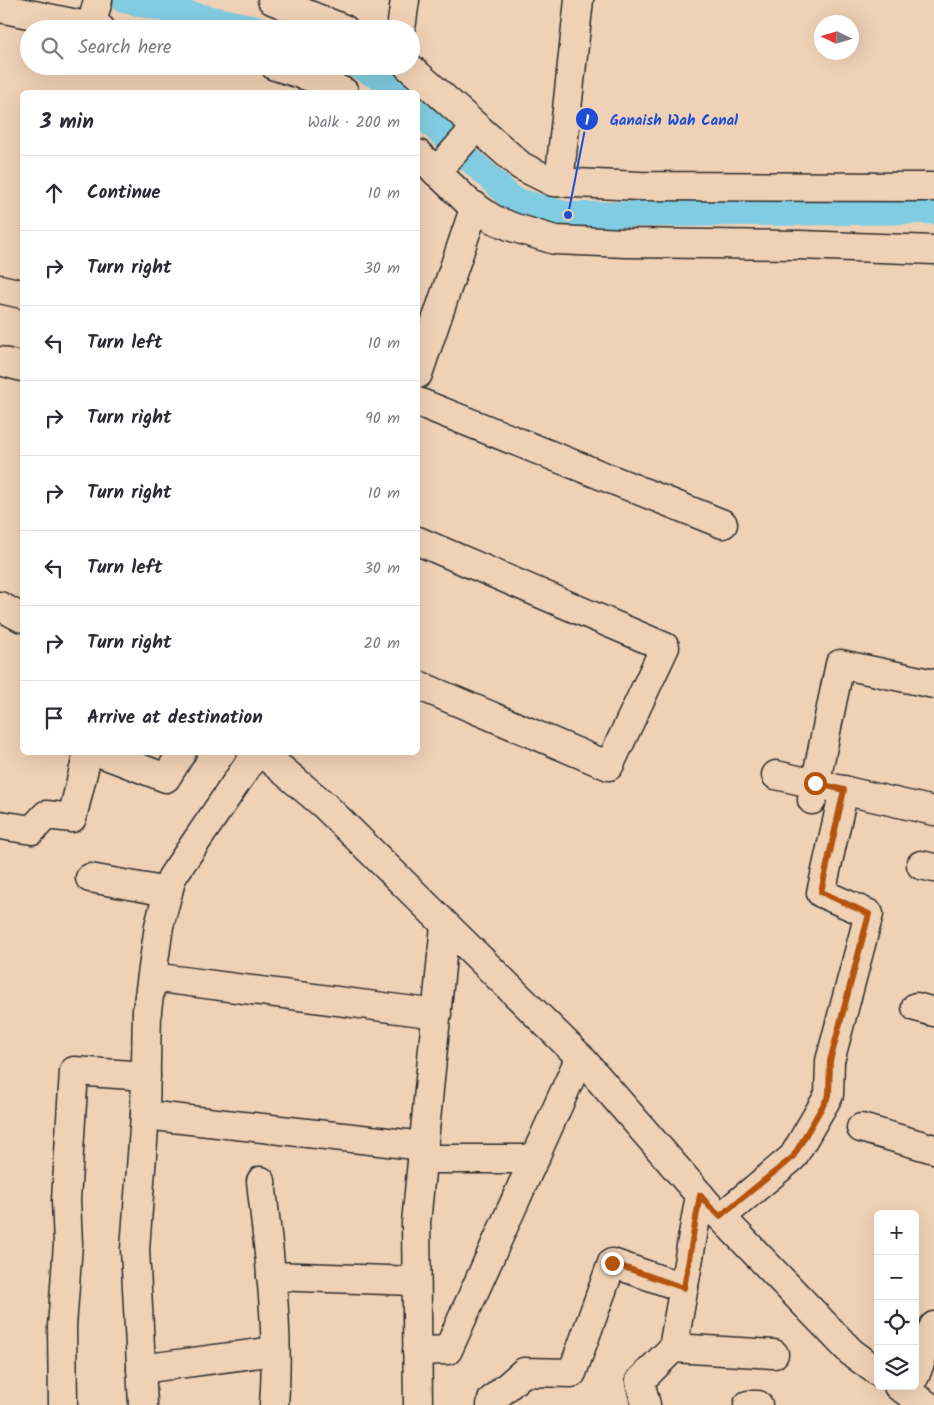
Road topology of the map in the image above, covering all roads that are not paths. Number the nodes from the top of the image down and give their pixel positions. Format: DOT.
graph roads {
  1 [pos="272,0"];
  2 [pos="405,0"];
  3 [pos="579,0"];
  4 [pos="0,8"];
  5 [pos="96,17"];
  6 [pos="322,20"];
  7 [pos="402,20"];
  8 [pos="304,75"];
  9 [pos="418,75"];
  10 [pos="340,90"];
  11 [pos="471,133"];
  12 [pos="433,163"];
  13 [pos="559,182"];
  14 [pos="934,187"];
  15 [pos="475,206"];
  16 [pos="934,250"];
  17 [pos="0,289"];
  18 [pos="20,294"];
  19 [pos="425,329"];
  20 [pos="0,361"];
  21 [pos="420,361"];
  22 [pos="20,366"];
  23 [pos="420,403"];
  24 [pos="723,524"];
  25 [pos="420,542"];
  26 [pos="0,606"];
  27 [pos="20,617"];
  28 [pos="934,684"];
  29 [pos="420,687"];
  30 [pos="87,755"];
  31 [pos="106,755"];
  32 [pos="180,755"];
  33 [pos="257,755"];
  34 [pos="263,755"];
  35 [pos="776,775"];
  36 [pos="844,790"];
  37 [pos="814,792"];
  38 [pos="934,811"];
  39 [pos="0,825"];
  40 [pos="90,878"];
  41 [pos="168,892"];
  42 [pos="445,925"];
  43 [pos="152,977"];
  44 [pos="437,1014"];
  45 [pos="580,1057"];
  46 [pos="146,1076"];
  47 [pos="145,1115"];
  48 [pos="862,1128"];
  49 [pos="934,1150"];
  50 [pos="423,1152"];
  51 [pos="535,1159"];
  52 [pos="261,1181"];
  53 [pos="700,1195"];
  54 [pos="720,1216"];
  55 [pos="271,1276"];
  56 [pos="416,1281"];
  57 [pos="684,1288"];
  58 [pos="934,1326"];
  59 [pos="673,1348"];
  60 [pos="276,1351"];
  61 [pos="417,1351"];
  62 [pos="774,1354"];
  63 [pos="141,1369"];
  64 [pos="874,1369"];
  65 [pos="919,1369"];
  66 [pos="63,1405"];
  67 [pos="144,1405"];
  68 [pos="274,1405"];
  69 [pos="418,1405"];
  70 [pos="491,1405"];
  71 [pos="646,1405"];
  72 [pos="748,1405"];
  73 [pos="758,1405"];
  1 -- 6 [label="street"];
  2 -- 7 [label="street"];
  3 -- 13 [label="street"];
  4 -- 5 [label="street"];
  8 -- 10 [label="street"];
  9 -- 11 [label="street"];
  11 -- 12 [label="street"];
  11 -- 13 [label="street"];
  12 -- 15 [label="street"];
  13 -- 14 [label="street"];
  15 -- 16 [label="street"];
  15 -- 19 [label="street"];
  17 -- 18 [label="street"];
  19 -- 21 [label="street"];
  20 -- 22 [label="street"];
  23 -- 24 [label="street"];
  25 -- 29 [label="street"];
  26 -- 27 [label="street"];
  28 -- 37 [label="street"];
  30 -- 39 [label="street"];
  31 -- 32 [label="street"];
  33 -- 41 [label="street"];
  34 -- 42 [label="street"];
  35 -- 37 [label="street"];
  36 -- 37 [label="street"];
  36 -- 38 [label="street"];
  36 -- 54 [label="street"];
  40 -- 41 [label="street"];
  41 -- 43 [label="street"];
  42 -- 44 [label="street"];
  42 -- 45 [label="street"];
  43 -- 44 [label="street"];
  43 -- 46 [label="street"];
  44 -- 50 [label="street"];
  45 -- 51 [label="street"];
  45 -- 53 [label="street"];
  46 -- 47 [label="street"];
  46 -- 66 [label="street"];
  47 -- 50 [label="street"];
  47 -- 63 [label="street"];
  48 -- 49 [label="street"];
  50 -- 51 [label="street"];
  50 -- 56 [label="street"];
  51 -- 61 [label="street"];
  52 -- 55 [label="street"];
  53 -- 54 [label="street"];
  53 -- 57 [label="street"];
  54 -- 64 [label="street"];
  55 -- 56 [label="street"];
  55 -- 60 [label="street"];
  56 -- 61 [label="street"];
  57 -- 59 [label="street"];
  57 -- 70 [label="street"];
  58 -- 65 [label="street"];
  59 -- 62 [label="street"];
  59 -- 71 [label="street"];
  60 -- 63 [label="street"];
  60 -- 68 [label="street"];
  61 -- 69 [label="street"];
  63 -- 67 [label="street"];
  72 -- 73 [label="street"];
}
